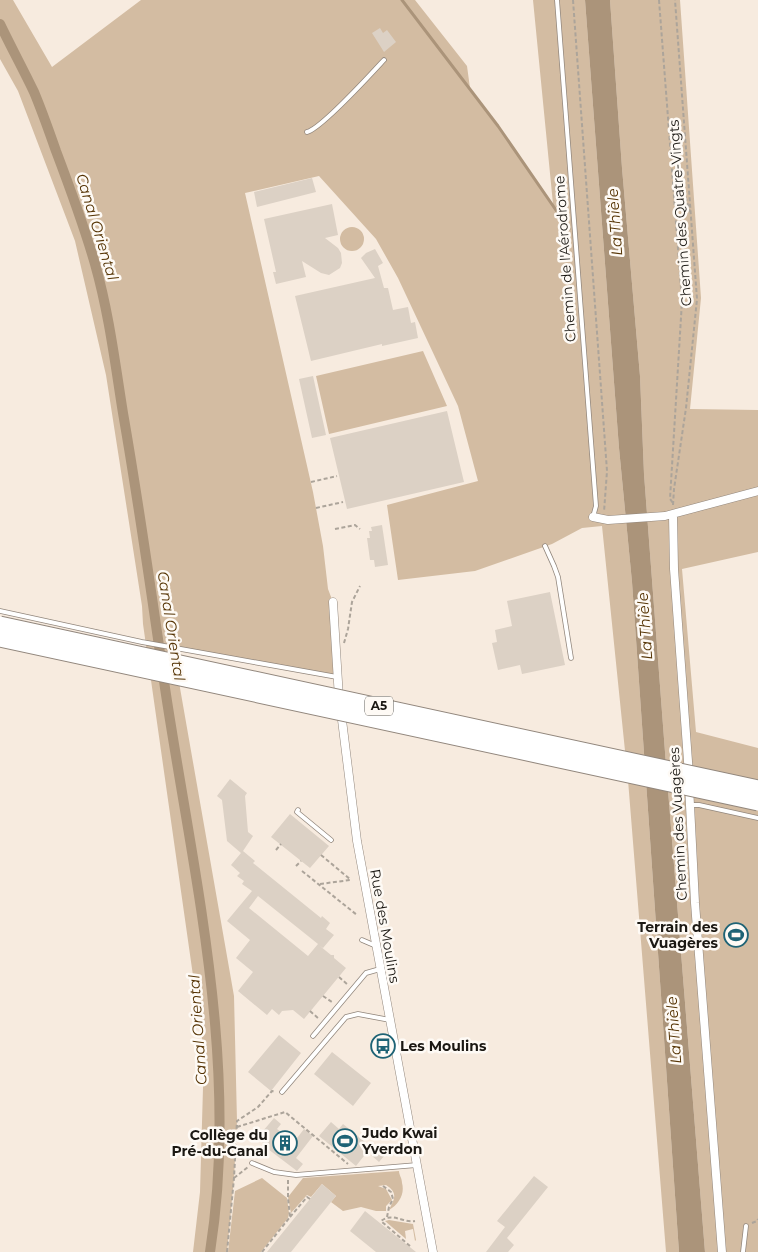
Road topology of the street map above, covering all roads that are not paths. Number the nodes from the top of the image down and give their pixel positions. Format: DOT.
graph roads {
  1 [pos="557,0"];
  2 [pos="384,60"];
  3 [pos="307,132"];
  4 [pos="758,491"];
  5 [pos="669,515"];
  6 [pos="593,517"];
  7 [pos="545,546"];
  8 [pos="333,602"];
  9 [pos="0,611"];
  10 [pos="0,624"];
  11 [pos="0,639"];
  12 [pos="570,658"];
  13 [pos="337,678"];
  14 [pos="758,788"];
  15 [pos="758,803"];
  16 [pos="689,805"];
  17 [pos="298,810"];
  18 [pos="758,818"];
  19 [pos="331,840"];
  20 [pos="362,940"];
  21 [pos="376,946"];
  22 [pos="380,969"];
  23 [pos="390,1020"];
  24 [pos="313,1036"];
  25 [pos="282,1092"];
  26 [pos="252,1163"];
  27 [pos="417,1165"];
  28 [pos="746,1226"];
  29 [pos="433,1252"];
  30 [pos="722,1252"];
  31 [pos="743,1252"];
  1 -- 6 [label="lane, Chemin de l'Aérodrome"];
  2 -- 3 [label="lane"];
  4 -- 5 [label="street"];
  5 -- 6 [label="street"];
  5 -- 16 [label="street, Chemin des Vuagères"];
  7 -- 12 [label="lane"];
  8 -- 13 [label="street, Rue des Moulins"];
  9 -- 13 [label="lane"];
  10 -- 14 [label="highway, A5, bridge"];
  11 -- 15 [label="highway, A5, bridge"];
  13 -- 21 [label="street, Rue des Moulins"];
  16 -- 18 [label="lane"];
  16 -- 30 [label="street, Chemin des Vuagères"];
  17 -- 19 [label="lane"];
  20 -- 21 [label="lane"];
  21 -- 22 [label="street, Rue des Moulins"];
  22 -- 23 [label="street, Rue des Moulins"];
  22 -- 24 [label="lane"];
  23 -- 25 [label="lane"];
  23 -- 27 [label="street, Rue des Moulins"];
  26 -- 27 [label="lane"];
  27 -- 29 [label="street, Rue des Moulins"];
  28 -- 31 [label="lane"];
}
